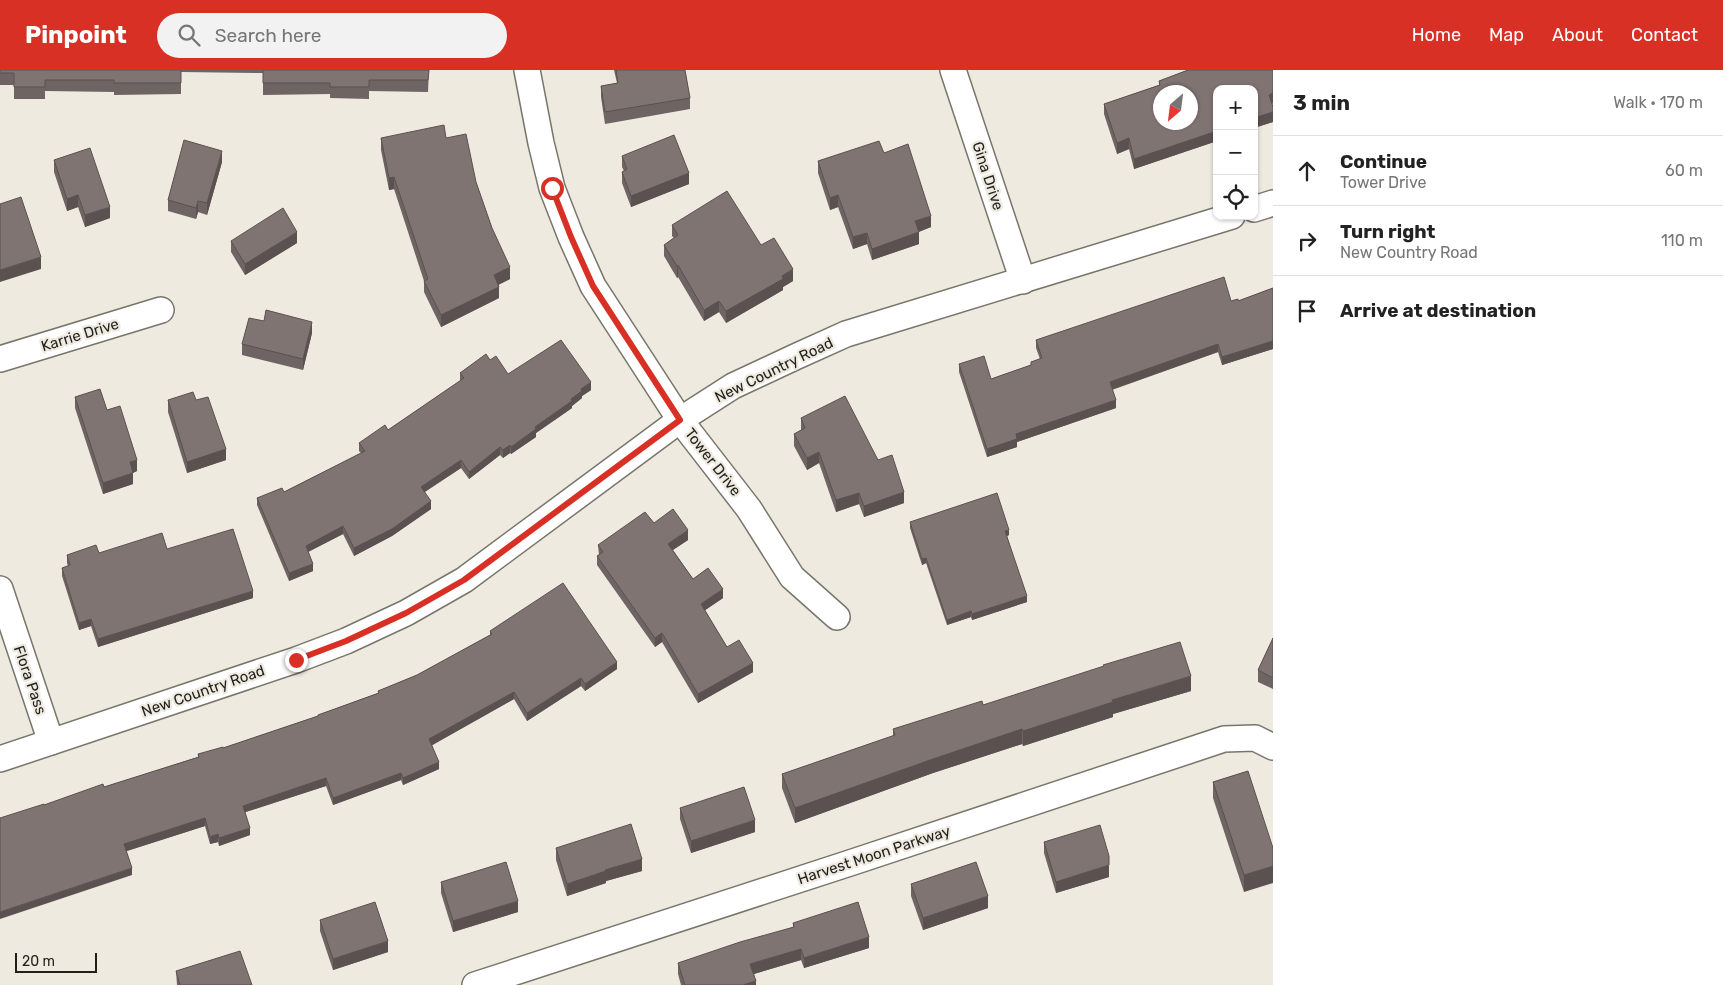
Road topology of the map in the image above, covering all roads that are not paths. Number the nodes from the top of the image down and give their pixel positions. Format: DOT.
graph roads {
  1 [pos="527,70"];
  2 [pos="953,70"];
  3 [pos="1273,203"];
  4 [pos="1258,208"];
  5 [pos="1219,220"];
  6 [pos="1023,281"];
  7 [pos="160,310"];
  8 [pos="0,359"];
  9 [pos="680,420"];
  10 [pos="0,588"];
  11 [pos="837,617"];
  12 [pos="51,742"];
  13 [pos="1273,747"];
  14 [pos="0,759"];
  15 [pos="475,985"];
  1 -- 9 [label="street, Tower Drive"];
  2 -- 6 [label="street, Gina Drive"];
  3 -- 4 [label="street"];
  5 -- 6 [label="street, New Country Road"];
  6 -- 9 [label="street, New Country Road"];
  7 -- 8 [label="street, Karrie Drive"];
  9 -- 11 [label="street, Tower Drive"];
  9 -- 12 [label="street, New Country Road"];
  10 -- 12 [label="street, Flora Pass"];
  12 -- 14 [label="street, New Country Road"];
  13 -- 15 [label="street, Harvest Moon Parkway"];
}
